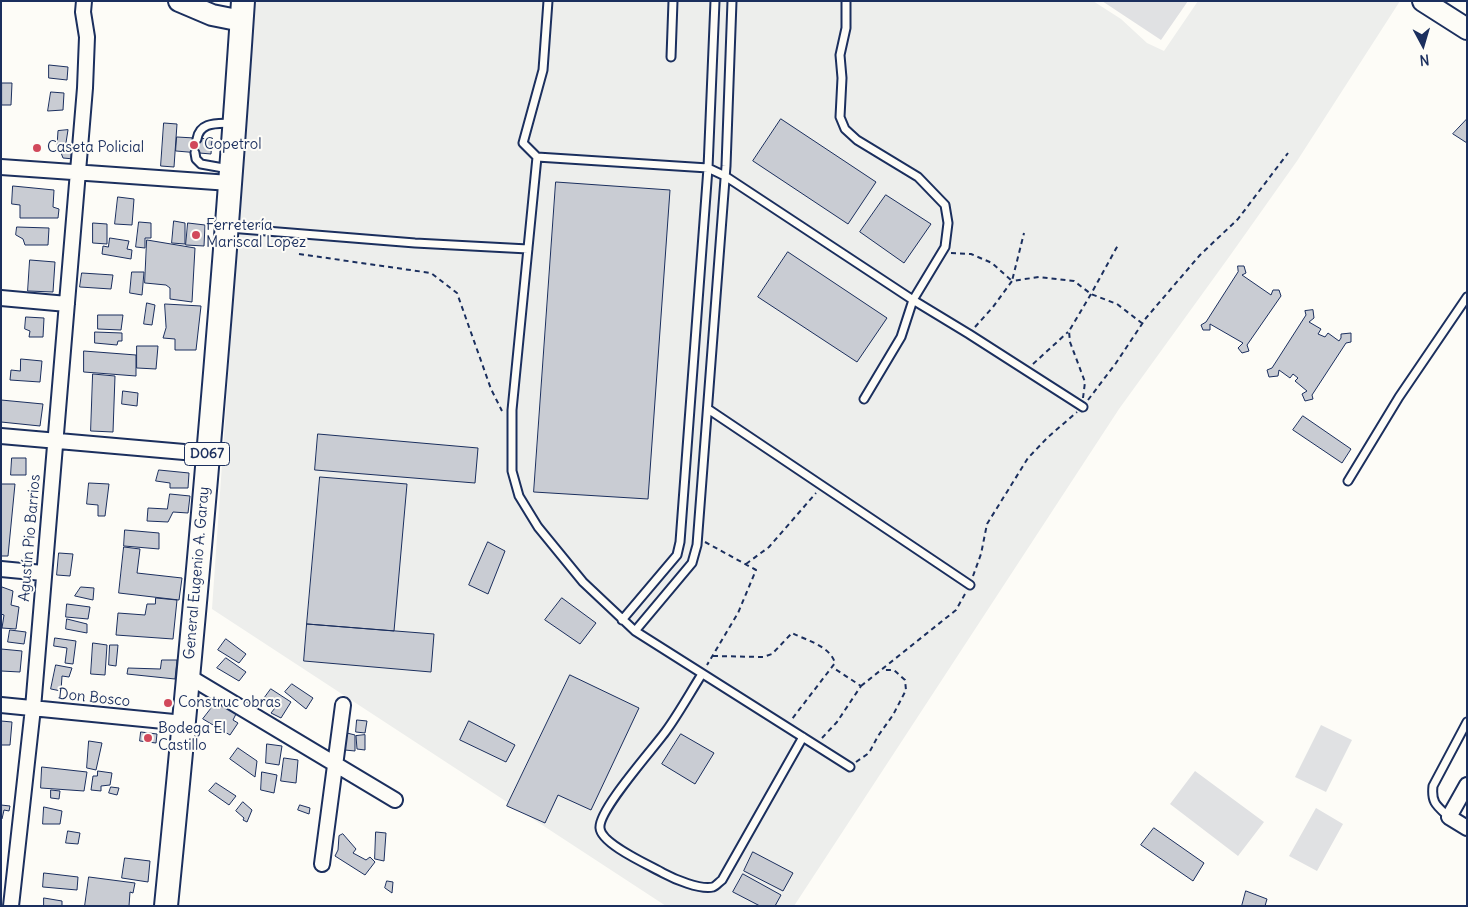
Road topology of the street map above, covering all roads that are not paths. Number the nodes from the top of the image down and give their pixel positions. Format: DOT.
graph roads {
  1 [pos="84,1"];
  2 [pos="179,1"];
  3 [pos="548,1"];
  4 [pos="673,1"];
  5 [pos="714,1"];
  6 [pos="732,1"];
  7 [pos="846,1"];
  8 [pos="1423,1"];
  9 [pos="243,11"];
  10 [pos="1467,29"];
  11 [pos="671,57"];
  12 [pos="235,123"];
  13 [pos="197,139"];
  14 [pos="195,153"];
  15 [pos="537,157"];
  16 [pos="1,167"];
  17 [pos="708,168"];
  18 [pos="78,173"];
  19 [pos="231,176"];
  20 [pos="725,176"];
  21 [pos="226,228"];
  22 [pos="528,249"];
  23 [pos="1467,297"];
  24 [pos="1,298"];
  25 [pos="913,300"];
  26 [pos="68,304"];
  27 [pos="864,399"];
  28 [pos="1082,407"];
  29 [pos="708,408"];
  30 [pos="1,436"];
  31 [pos="55,441"];
  32 [pos="207,454"];
  33 [pos="1348,481"];
  34 [pos="1,569"];
  35 [pos="43,573"];
  36 [pos="970,585"];
  37 [pos="622,620"];
  38 [pos="635,631"];
  39 [pos="702,674"];
  40 [pos="188,676"];
  41 [pos="1,705"];
  42 [pos="343,705"];
  43 [pos="33,708"];
  44 [pos="1467,722"];
  45 [pos="184,723"];
  46 [pos="803,737"];
  47 [pos="334,764"];
  48 [pos="850,767"];
  49 [pos="1467,785"];
  50 [pos="395,800"];
  51 [pos="1449,817"];
  52 [pos="1467,828"];
  53 [pos="322,864"];
  54 [pos="11,906"];
  55 [pos="166,906"];
  1 -- 18 [label="street, Agustín Pio Barrios"];
  2 -- 9 [label="main road"];
  3 -- 15 [label="lane"];
  4 -- 11 [label="lane"];
  5 -- 17 [label="lane"];
  6 -- 20 [label="lane"];
  7 -- 25 [label="lane"];
  8 -- 10 [label="main road"];
  9 -- 12 [label="main road, General Eugenio A. Garay / D067"];
  12 -- 13 [label="lane"];
  12 -- 19 [label="main road, General Eugenio A. Garay / D067"];
  14 -- 19 [label="lane"];
  15 -- 17 [label="lane"];
  15 -- 22 [label="lane"];
  16 -- 18 [label="street"];
  17 -- 20 [label="lane"];
  17 -- 37 [label="lane"];
  18 -- 19 [label="street"];
  18 -- 26 [label="street, Agustín Pio Barrios"];
  19 -- 21 [label="main road, General Eugenio A. Garay / D067"];
  20 -- 25 [label="lane"];
  20 -- 29 [label="lane"];
  21 -- 22 [label="lane"];
  21 -- 32 [label="main road, General Eugenio A. Garay / D067"];
  22 -- 37 [label="lane"];
  23 -- 33 [label="lane"];
  24 -- 26 [label="street"];
  25 -- 27 [label="lane"];
  25 -- 28 [label="lane"];
  26 -- 31 [label="street, Agustín Pio Barrios"];
  29 -- 36 [label="lane"];
  29 -- 38 [label="lane"];
  30 -- 31 [label="street"];
  31 -- 32 [label="street"];
  31 -- 35 [label="street, Agustín Pio Barrios"];
  32 -- 40 [label="main road, General Eugenio A. Garay / D067"];
  34 -- 35 [label="street"];
  35 -- 43 [label="street, Agustín Pio Barrios"];
  37 -- 38 [label="lane"];
  38 -- 39 [label="lane"];
  39 -- 46 [label="lane"];
  39 -- 46 [label="lane"];
  40 -- 45 [label="main road, General Eugenio A. Garay / D067"];
  40 -- 47 [label="street"];
  41 -- 43 [label="street, Don Bosco"];
  42 -- 47 [label="street"];
  43 -- 45 [label="street, Don Bosco"];
  43 -- 54 [label="street, Agustín Pio Barrios"];
  44 -- 51 [label="lane"];
  45 -- 55 [label="main road, General Eugenio A. Garay / D067"];
  46 -- 48 [label="lane"];
  47 -- 50 [label="street"];
  47 -- 53 [label="street"];
  49 -- 51 [label="street"];
  51 -- 52 [label="street"];
}
